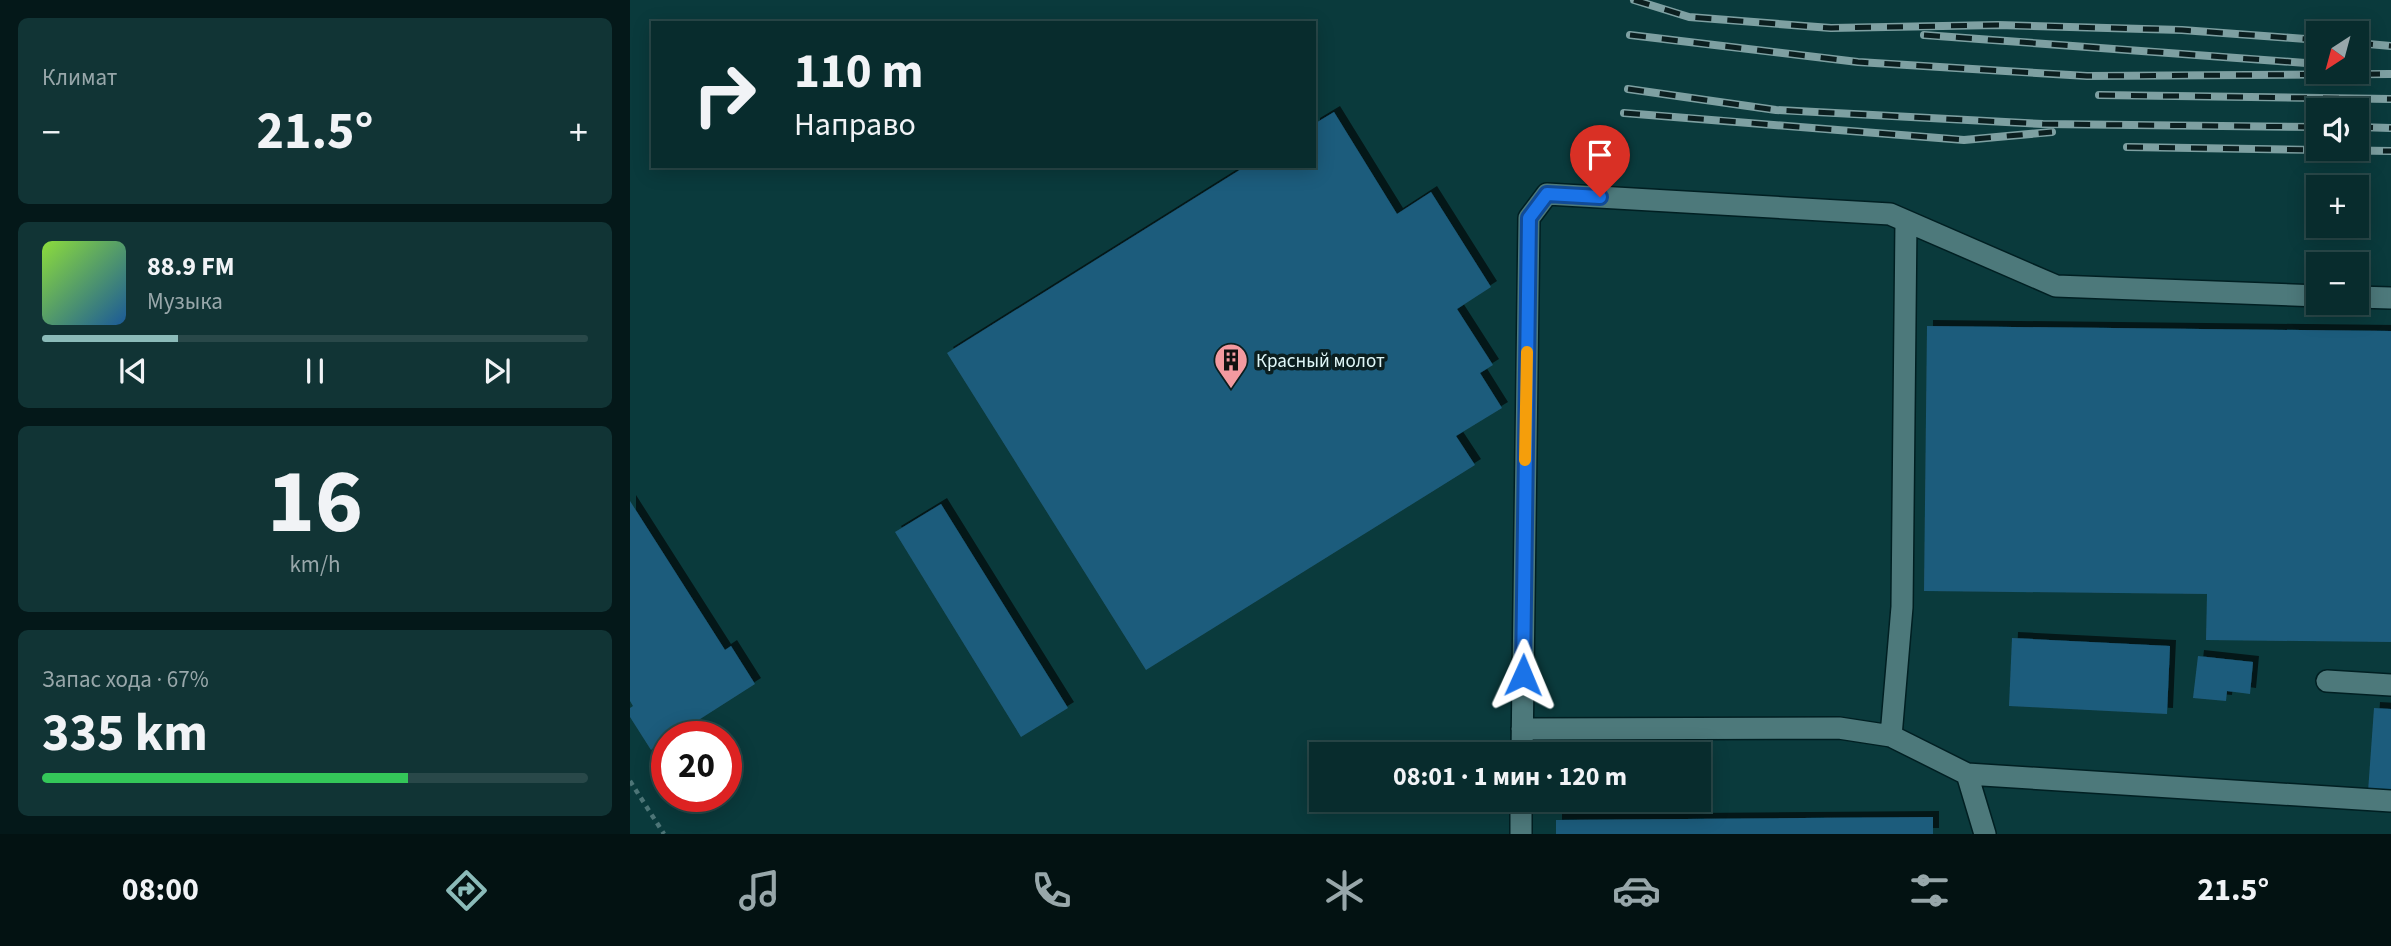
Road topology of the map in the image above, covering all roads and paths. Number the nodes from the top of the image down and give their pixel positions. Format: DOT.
graph roads {
  1 [pos="1906,221"];
  2 [pos="2306,296"];
  3 [pos="2369,297"];
  4 [pos="2391,298"];
  5 [pos="2327,681"];
  6 [pos="2391,685"];
  7 [pos="1522,729"];
  8 [pos="1891,736"];
  9 [pos="1522,742"];
  10 [pos="1967,774"];
  11 [pos="630,781"];
  12 [pos="2391,801"];
  13 [pos="1521,812"];
  14 [pos="664,834"];
  15 [pos="1521,834"];
  16 [pos="1984,834"];
  1 -- 2 [label="lane"];
  1 -- 7 [label="lane"];
  1 -- 8 [label="lane"];
  3 -- 4 [label="lane"];
  5 -- 6 [label="lane"];
  7 -- 8 [label="lane"];
  7 -- 9 [label="lane"];
  8 -- 10 [label="lane"];
  10 -- 12 [label="lane"];
  10 -- 16 [label="lane"];
  11 -- 14 [label="path"];
  13 -- 15 [label="lane"];
}
